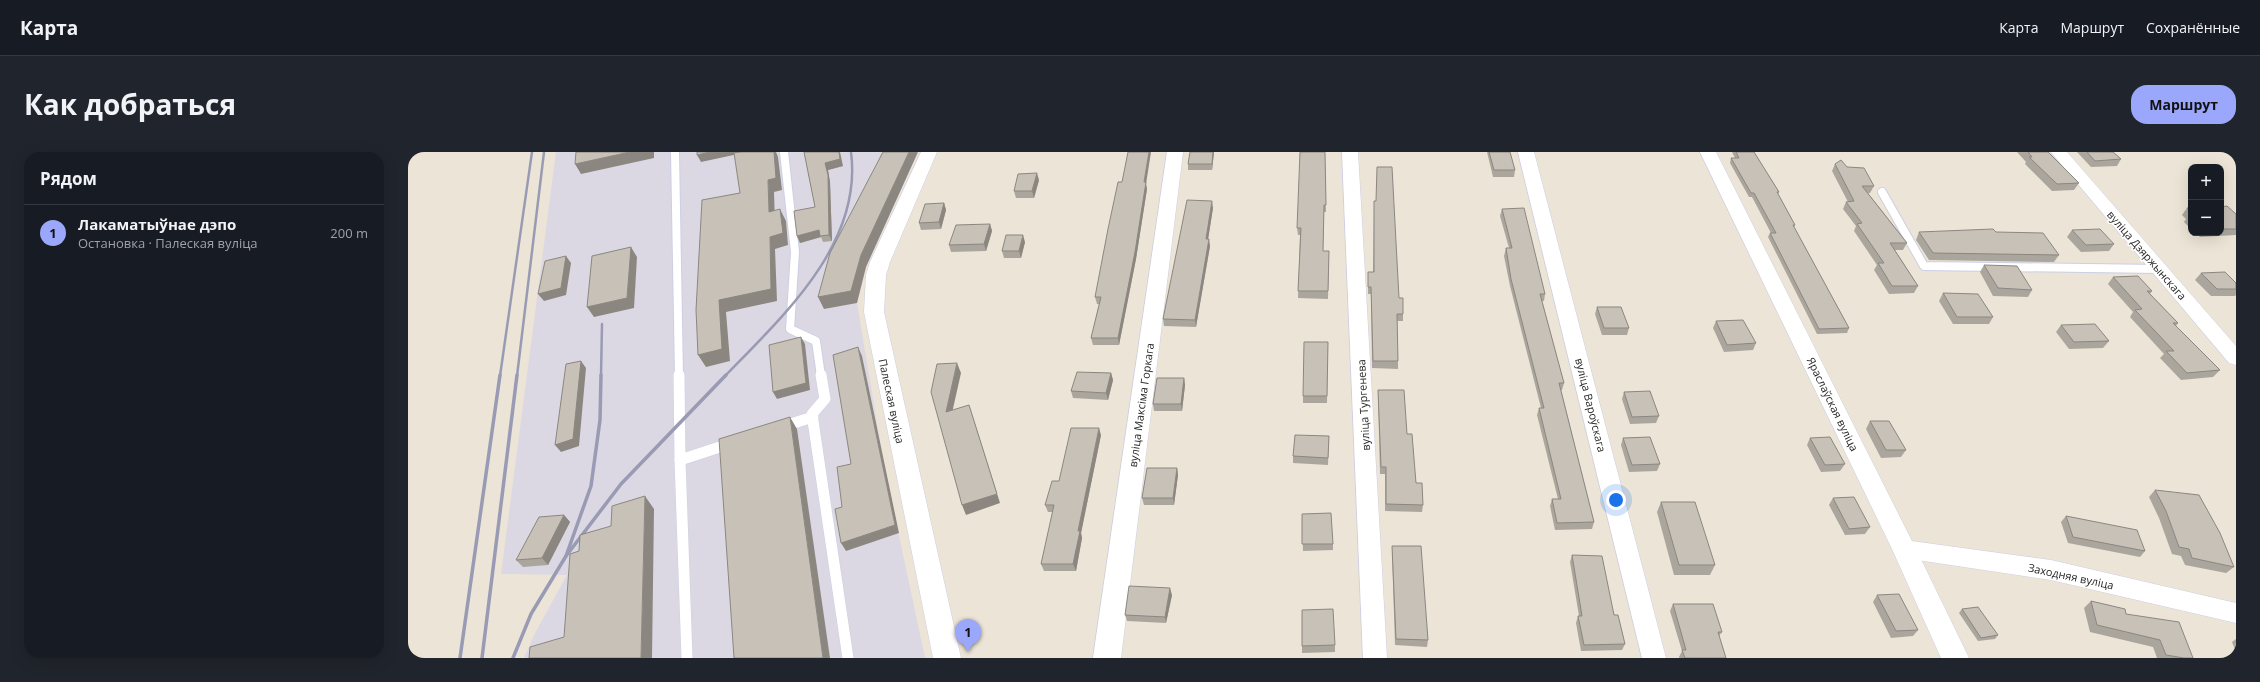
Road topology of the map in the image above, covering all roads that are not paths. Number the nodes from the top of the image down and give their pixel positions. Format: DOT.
graph roads {
  1 [pos="675,152"];
  2 [pos="784,152"];
  3 [pos="929,152"];
  4 [pos="1175,152"];
  5 [pos="1350,152"];
  6 [pos="1526,152"];
  7 [pos="1708,152"];
  8 [pos="2059,152"];
  9 [pos="1882,192"];
  10 [pos="2160,269"];
  11 [pos="2236,358"];
  12 [pos="813,417"];
  13 [pos="769,431"];
  14 [pos="739,441"];
  15 [pos="680,460"];
  16 [pos="1904,549"];
  17 [pos="2236,613"];
  18 [pos="687,658"];
  19 [pos="848,658"];
  20 [pos="947,658"];
  21 [pos="1107,658"];
  22 [pos="1375,658"];
  23 [pos="1654,658"];
  24 [pos="1955,658"];
  1 -- 15 [label="lane"];
  2 -- 12 [label="lane"];
  3 -- 20 [label="street, Палеская вуліца"];
  4 -- 21 [label="street, вуліца Максіма Горкага"];
  5 -- 22 [label="street, вуліца Тургенева"];
  6 -- 23 [label="street, вуліца Вароўскага"];
  7 -- 16 [label="street, Яраслаўская вуліца"];
  8 -- 10 [label="street, вуліца Дзяржынскага"];
  9 -- 10 [label="lane"];
  10 -- 11 [label="street, вуліца Дзяржынскага"];
  12 -- 13 [label="lane"];
  12 -- 19 [label="lane"];
  14 -- 15 [label="lane"];
  15 -- 18 [label="lane"];
  16 -- 17 [label="street, Заходняя вуліца"];
  16 -- 24 [label="street, Яраслаўская вуліца"];
}
